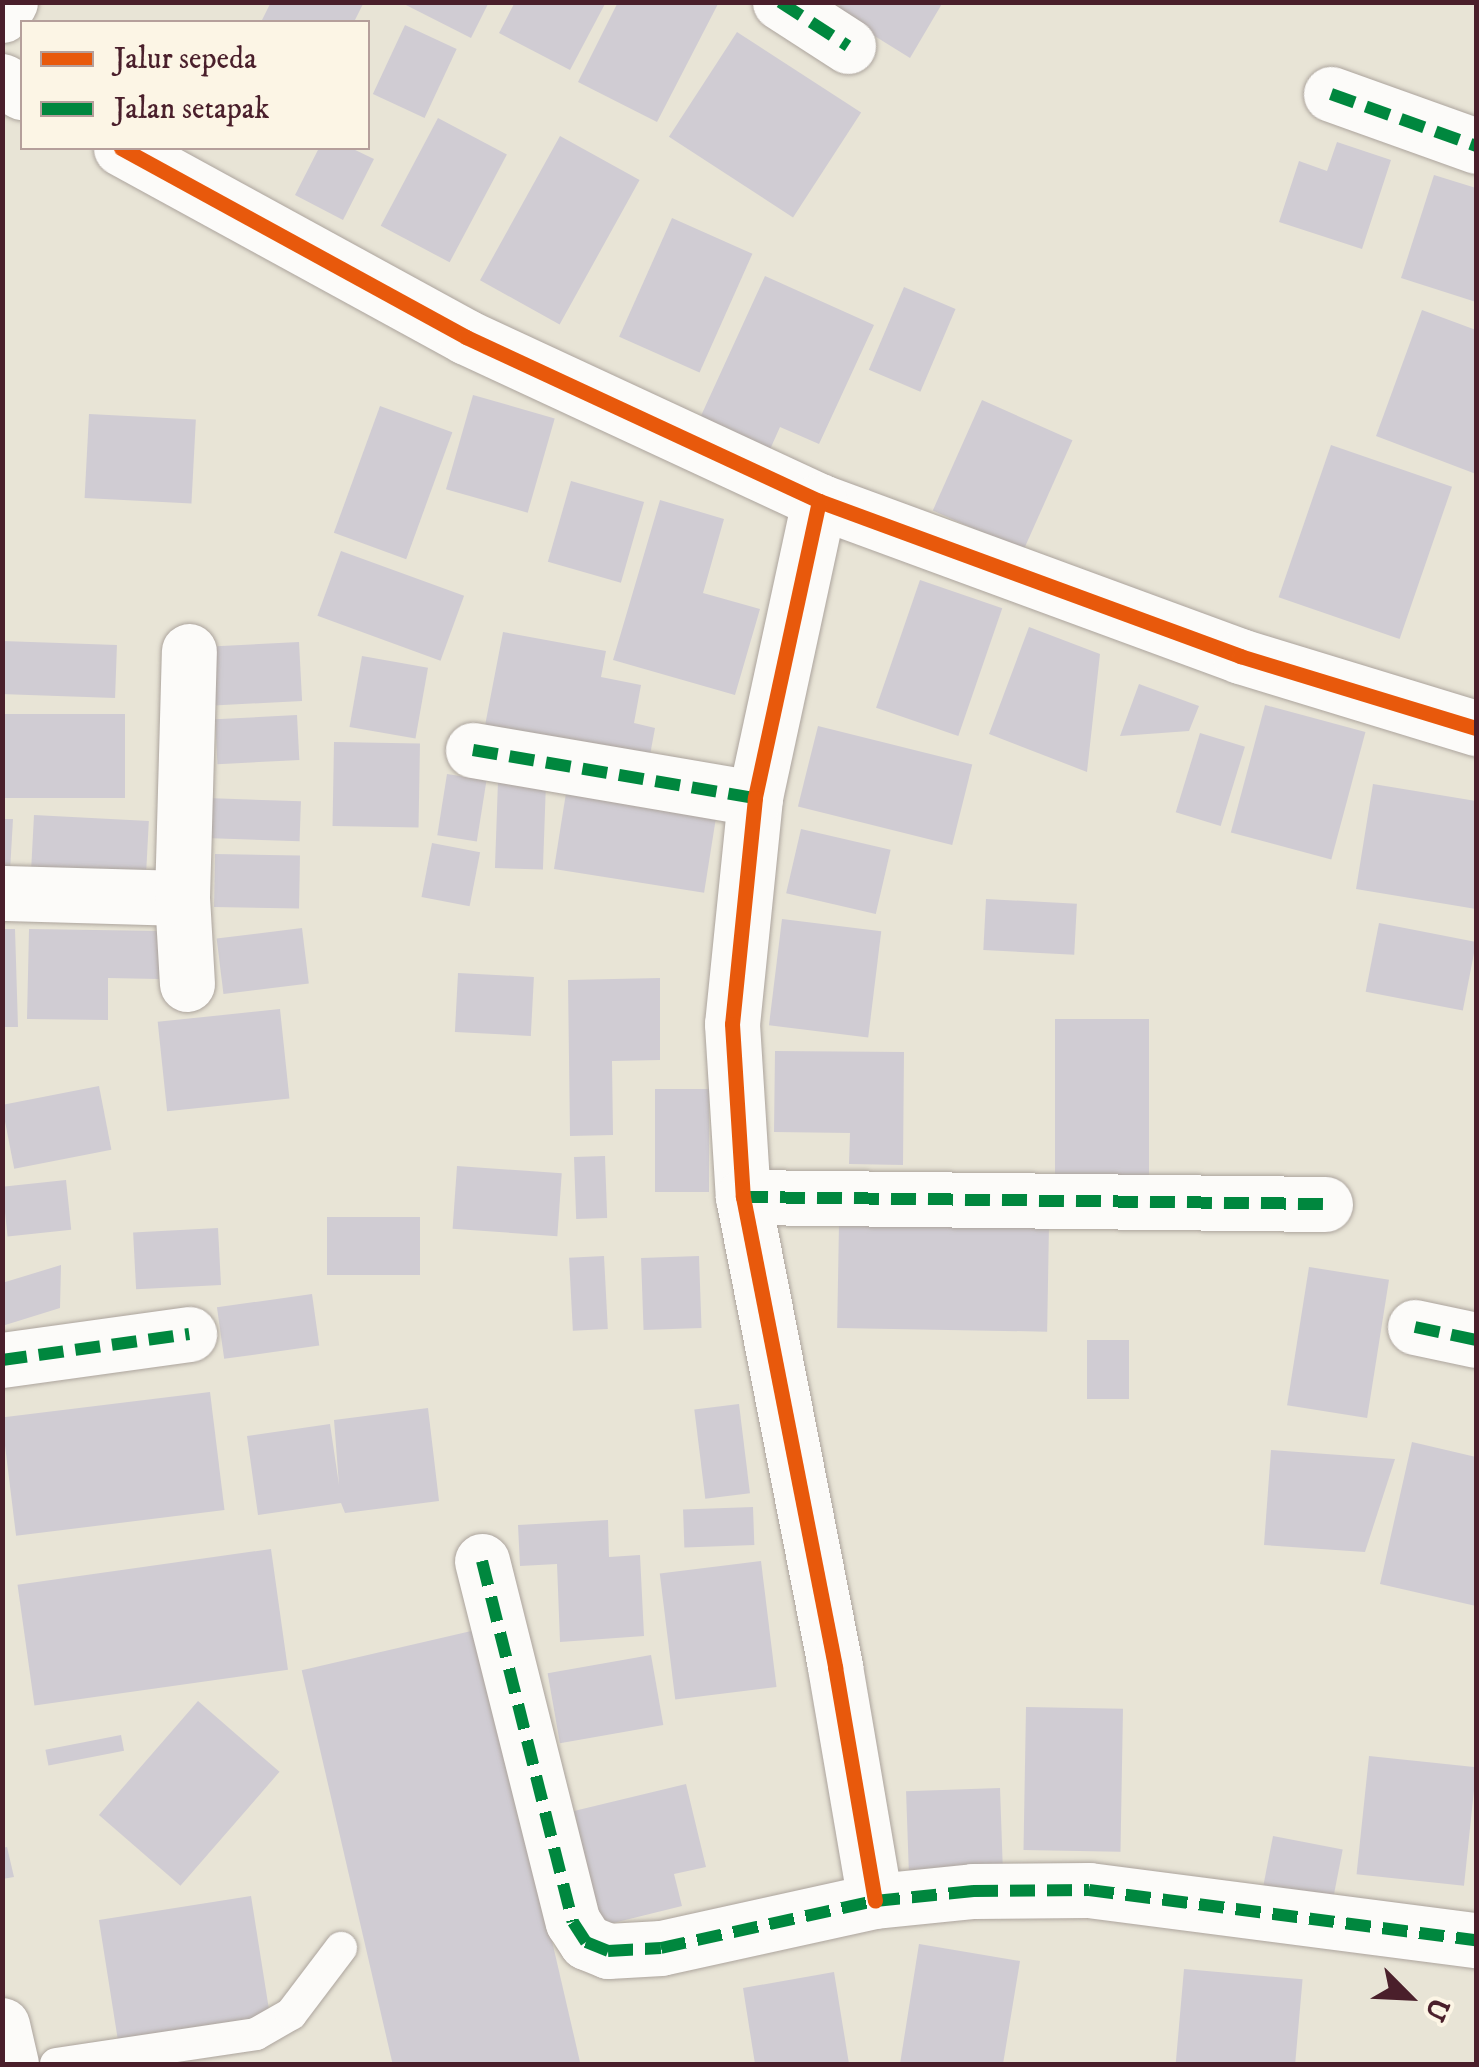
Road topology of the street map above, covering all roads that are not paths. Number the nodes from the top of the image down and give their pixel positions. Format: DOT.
graph roads {
  1 [pos="10,2"];
  2 [pos="780,2"];
  3 [pos="2,15"];
  4 [pos="848,46"];
  5 [pos="1331,94"];
  6 [pos="1476,146"];
  7 [pos="125,150"];
  8 [pos="818,501"];
  9 [pos="189,651"];
  10 [pos="1476,728"];
  11 [pos="473,750"];
  12 [pos="754,798"];
  13 [pos="2,893"];
  14 [pos="182,898"];
  15 [pos="187,984"];
  16 [pos="743,1197"];
  17 [pos="1325,1204"];
  18 [pos="1415,1327"];
  19 [pos="189,1334"];
  20 [pos="1476,1340"];
  21 [pos="2,1360"];
  22 [pos="482,1561"];
  23 [pos="875,1901"];
  24 [pos="1476,1940"];
  25 [pos="341,1948"];
  26 [pos="2,2025"];
  27 [pos="11,2064"];
  28 [pos="56,2064"];
  1 -- 3 [label="street"];
  2 -- 4 [label="street"];
  5 -- 6 [label="street"];
  7 -- 8 [label="street"];
  8 -- 10 [label="street"];
  8 -- 12 [label="street"];
  9 -- 14 [label="street"];
  11 -- 12 [label="street"];
  12 -- 16 [label="street"];
  13 -- 14 [label="street"];
  14 -- 15 [label="street"];
  16 -- 17 [label="street"];
  16 -- 23 [label="street"];
  18 -- 20 [label="street"];
  19 -- 21 [label="street"];
  22 -- 23 [label="street"];
  23 -- 24 [label="street"];
  25 -- 28 [label="lane"];
  26 -- 27 [label="street"];
}
